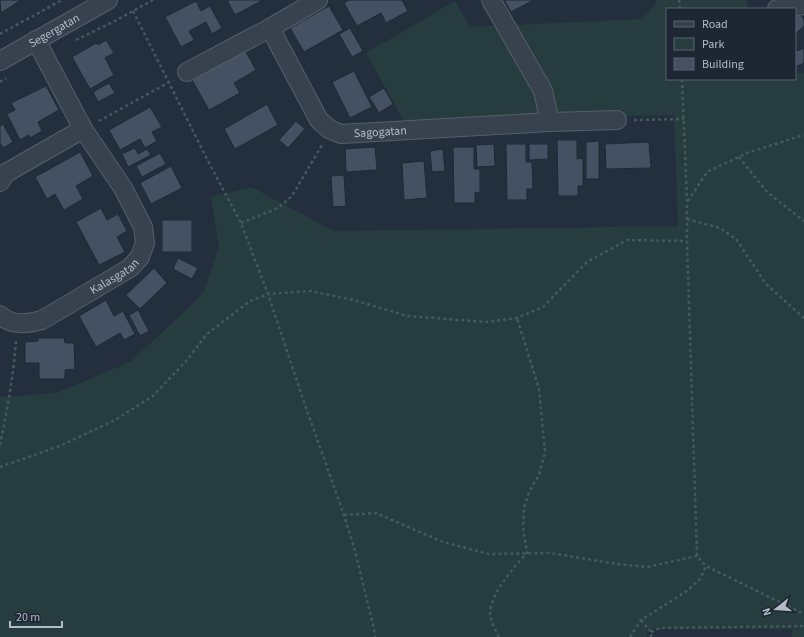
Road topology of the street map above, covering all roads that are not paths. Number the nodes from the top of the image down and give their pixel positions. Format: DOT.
graph roads {
  1 [pos="108,0"];
  2 [pos="318,0"];
  3 [pos="491,0"];
  4 [pos="804,5"];
  5 [pos="784,8"];
  6 [pos="270,28"];
  7 [pos="36,40"];
  8 [pos="0,61"];
  9 [pos="188,72"];
  10 [pos="617,120"];
  11 [pos="550,122"];
  12 [pos="83,129"];
  13 [pos="0,182"];
  14 [pos="0,315"];
  1 -- 7 [label="street, Segergatan"];
  2 -- 6 [label="street"];
  3 -- 11 [label="street"];
  4 -- 5 [label="street"];
  6 -- 9 [label="street"];
  6 -- 11 [label="street, Sagogatan"];
  7 -- 8 [label="street, Segergatan"];
  7 -- 12 [label="street, Kalasgatan"];
  10 -- 11 [label="street, Sagogatan"];
  12 -- 13 [label="street"];
  12 -- 14 [label="street, Kalasgatan"];
}
